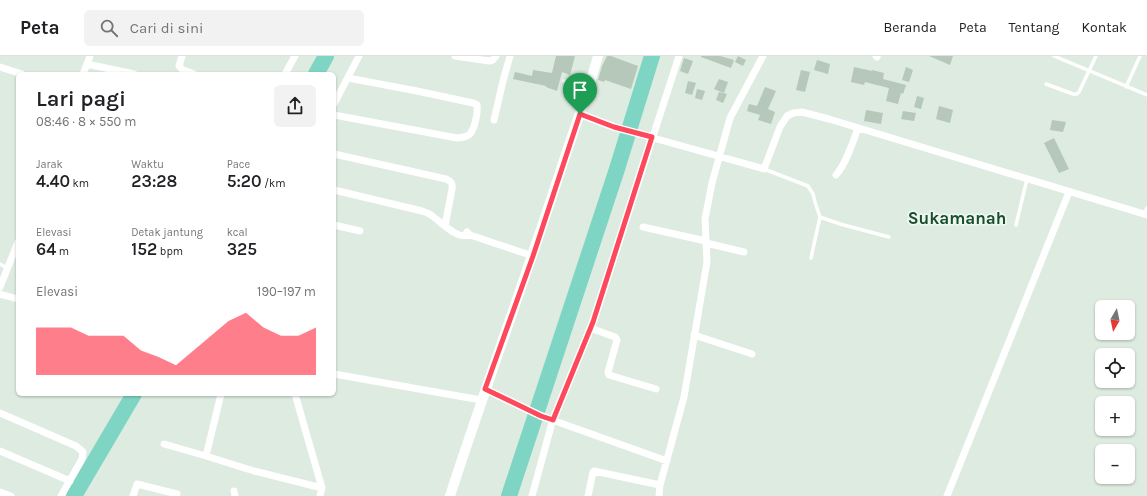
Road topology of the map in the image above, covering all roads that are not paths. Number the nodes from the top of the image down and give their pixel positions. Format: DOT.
graph roads {
  1 [pos="90,56"];
  2 [pos="182,56"];
  3 [pos="296,56"];
  4 [pos="359,56"];
  5 [pos="455,56"];
  6 [pos="496,56"];
  7 [pos="510,56"];
  8 [pos="598,56"];
  9 [pos="679,56"];
  10 [pos="763,56"];
  11 [pos="1054,56"];
  12 [pos="1096,56"];
  13 [pos="1140,56"];
  14 [pos="87,64"];
  15 [pos="0,66"];
  16 [pos="1089,71"];
  17 [pos="17,72"];
  18 [pos="84,72"];
  19 [pos="125,72"];
  20 [pos="188,72"];
  21 [pos="286,72"];
  22 [pos="348,78"];
  23 [pos="564,80"];
  24 [pos="1046,84"];
  25 [pos="1126,87"];
  26 [pos="589,88"];
  27 [pos="1147,95"];
  28 [pos="336,100"];
  29 [pos="580,114"];
  30 [pos="336,115"];
  31 [pos="494,120"];
  32 [pos="858,128"];
  33 [pos="652,137"];
  34 [pos="336,154"];
  35 [pos="719,157"];
  36 [pos="764,169"];
  37 [pos="836,175"];
  38 [pos="1028,179"];
  39 [pos="336,190"];
  40 [pos="1069,192"];
  41 [pos="1146,213"];
  42 [pos="820,217"];
  43 [pos="336,225"];
  44 [pos="1016,225"];
  45 [pos="643,227"];
  46 [pos="448,228"];
  47 [pos="360,231"];
  48 [pos="889,237"];
  49 [pos="706,242"];
  50 [pos="16,247"];
  51 [pos="744,252"];
  52 [pos="533,256"];
  53 [pos="811,258"];
  54 [pos="0,264"];
  55 [pos="7,268"];
  56 [pos="0,287"];
  57 [pos="0,294"];
  58 [pos="16,298"];
  59 [pos="590,328"];
  60 [pos="694,335"];
  61 [pos="752,354"];
  62 [pos="336,374"];
  63 [pos="485,389"];
  64 [pos="656,389"];
  65 [pos="221,396"];
  66 [pos="296,396"];
  67 [pos="482,400"];
  68 [pos="0,413"];
  69 [pos="553,420"];
  70 [pos="164,444"];
  71 [pos="0,451"];
  72 [pos="206,456"];
  73 [pos="667,461"];
  74 [pos="70,481"];
  75 [pos="660,486"];
  76 [pos="322,488"];
  77 [pos="0,492"];
  78 [pos="11,496"];
  79 [pos="61,496"];
  80 [pos="133,496"];
  81 [pos="176,496"];
  82 [pos="320,496"];
  83 [pos="450,496"];
  84 [pos="532,496"];
  85 [pos="588,496"];
  86 [pos="659,496"];
  87 [pos="947,496"];
  1 -- 14 [label="street"];
  2 -- 20 [label="street"];
  3 -- 21 [label="street"];
  4 -- 22 [label="street"];
  5 -- 6 [label="street"];
  7 -- 31 [label="street"];
  8 -- 26 [label="main road"];
  9 -- 33 [label="street"];
  10 -- 35 [label="street"];
  11 -- 16 [label="lane"];
  12 -- 16 [label="lane"];
  13 -- 25 [label="lane"];
  14 -- 18 [label="street"];
  14 -- 19 [label="street"];
  15 -- 17 [label="street"];
  16 -- 24 [label="lane"];
  16 -- 25 [label="lane"];
  22 -- 28 [label="street"];
  22 -- 30 [label="street"];
  23 -- 26 [label="lane"];
  25 -- 27 [label="lane"];
  26 -- 29 [label="main road"];
  29 -- 33 [label="street"];
  29 -- 52 [label="main road"];
  32 -- 36 [label="street"];
  32 -- 37 [label="street"];
  32 -- 38 [label="street"];
  33 -- 35 [label="street"];
  33 -- 59 [label="street"];
  34 -- 46 [label="street"];
  35 -- 36 [label="street"];
  35 -- 49 [label="street"];
  36 -- 42 [label="lane"];
  38 -- 40 [label="street"];
  38 -- 44 [label="lane"];
  39 -- 46 [label="street"];
  40 -- 41 [label="street"];
  40 -- 87 [label="street"];
  42 -- 48 [label="lane"];
  42 -- 53 [label="lane"];
  43 -- 47 [label="street"];
  45 -- 49 [label="street"];
  46 -- 52 [label="street"];
  49 -- 51 [label="street"];
  49 -- 60 [label="street"];
  50 -- 55 [label="street"];
  52 -- 63 [label="main road"];
  54 -- 55 [label="lane"];
  55 -- 56 [label="street"];
  57 -- 58 [label="street"];
  59 -- 64 [label="street"];
  59 -- 69 [label="street"];
  60 -- 61 [label="street"];
  60 -- 73 [label="street"];
  62 -- 67 [label="street"];
  63 -- 67 [label="main road"];
  63 -- 69 [label="street"];
  65 -- 72 [label="street"];
  66 -- 76 [label="street"];
  67 -- 83 [label="main road"];
  68 -- 74 [label="street"];
  69 -- 73 [label="street"];
  69 -- 84 [label="street"];
  70 -- 72 [label="street"];
  71 -- 74 [label="street"];
  72 -- 76 [label="street"];
  73 -- 75 [label="street"];
  74 -- 79 [label="street"];
  75 -- 85 [label="street"];
  75 -- 86 [label="street"];
  76 -- 82 [label="street"];
  77 -- 78 [label="street"];
  80 -- 81 [label="street"];
}
